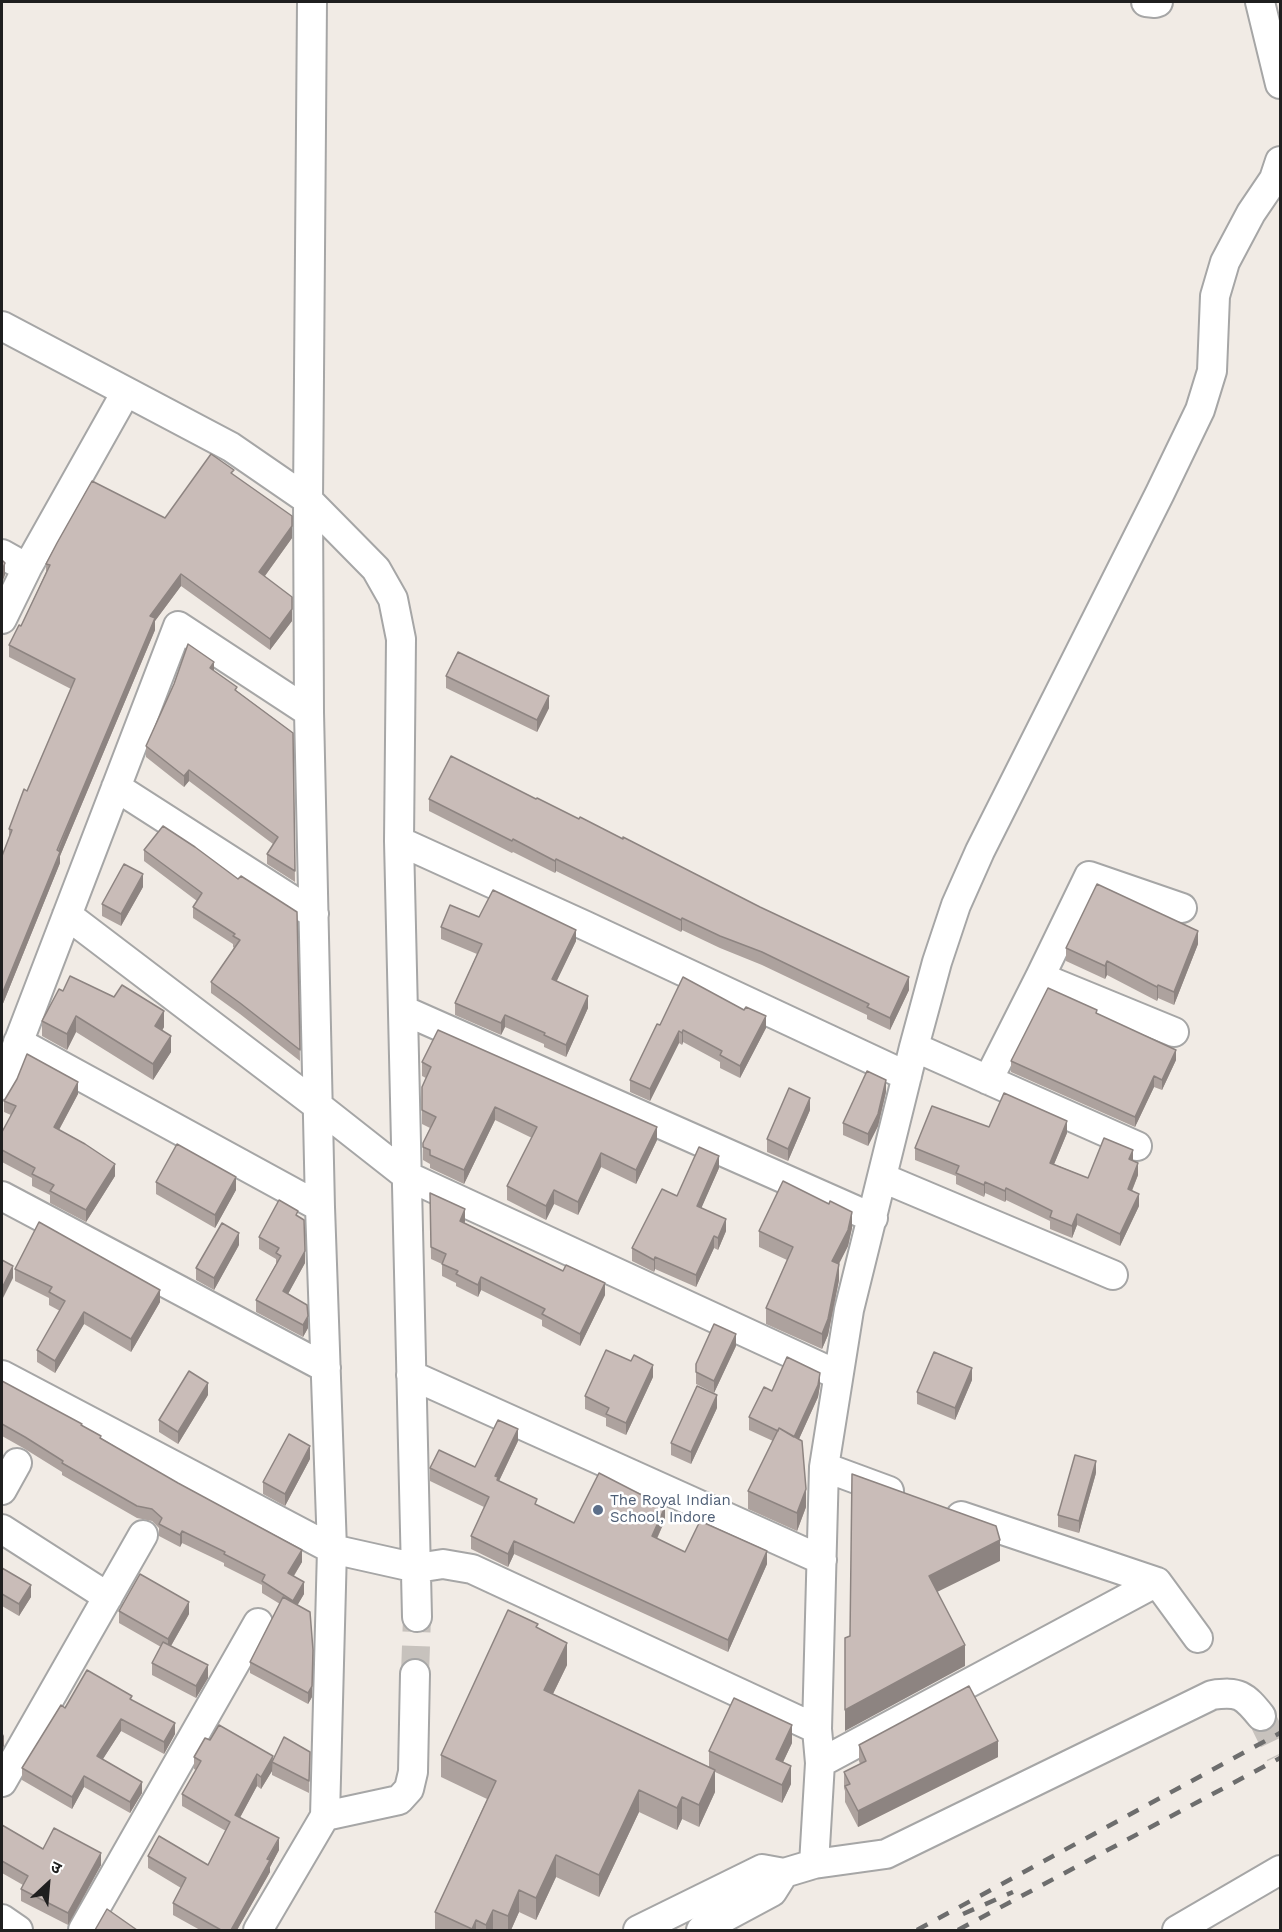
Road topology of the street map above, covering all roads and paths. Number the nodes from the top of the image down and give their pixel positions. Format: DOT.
graph roads {
  1 [pos="312,2"];
  2 [pos="1146,2"];
  3 [pos="1158,2"];
  4 [pos="1270,10"];
  5 [pos="1281,84"];
  6 [pos="1281,161"];
  7 [pos="2,326"];
  8 [pos="126,392"];
  9 [pos="308,500"];
  10 [pos="2,554"];
  11 [pos="27,568"];
  12 [pos="2,619"];
  13 [pos="309,712"];
  14 [pos="116,787"];
  15 [pos="399,841"];
  16 [pos="1182,908"];
  17 [pos="314,914"];
  18 [pos="67,915"];
  19 [pos="1040,977"];
  20 [pos="403,1010"];
  21 [pos="1174,1032"];
  22 [pos="18,1042"];
  23 [pos="914,1047"];
  24 [pos="907,1076"];
  25 [pos="988,1080"];
  26 [pos="2,1085"];
  27 [pos="318,1106"];
  28 [pos="1137,1146"];
  29 [pos="407,1176"];
  30 [pos="883,1178"];
  31 [pos="2,1196"];
  32 [pos="320,1207"];
  33 [pos="873,1218"];
  34 [pos="1113,1275"];
  35 [pos="326,1368"];
  36 [pos="2,1375"];
  37 [pos="411,1375"];
  38 [pos="838,1375"];
  39 [pos="17,1463"];
  40 [pos="824,1467"];
  41 [pos="2,1490"];
  42 [pos="2,1529"];
  43 [pos="143,1535"];
  44 [pos="332,1549"];
  45 [pos="822,1560"];
  46 [pos="417,1568"];
  47 [pos="1157,1582"];
  48 [pos="108,1597"];
  49 [pos="417,1617"];
  50 [pos="258,1623"];
  51 [pos="1198,1638"];
  52 [pos="416,1674"];
  53 [pos="1261,1716"];
  54 [pos="817,1729"];
  55 [pos="820,1763"];
  56 [pos="2,1782"];
  57 [pos="324,1816"];
  58 [pos="814,1864"];
  59 [pos="1281,1870"];
  60 [pos="784,1873"];
  61 [pos="2,1919"];
  62 [pos="18,1930"];
  63 [pos="83,1930"];
  64 [pos="258,1930"];
  65 [pos="638,1930"];
  66 [pos="701,1930"];
  67 [pos="1177,1930"];
  1 -- 9 [label="street"];
  2 -- 3 [label="street"];
  4 -- 5 [label="street"];
  6 -- 23 [label="street"];
  7 -- 8 [label="street"];
  8 -- 9 [label="street"];
  8 -- 11 [label="street"];
  9 -- 13 [label="street"];
  9 -- 15 [label="street"];
  10 -- 11 [label="street"];
  11 -- 12 [label="street"];
  13 -- 14 [label="street"];
  13 -- 17 [label="street"];
  14 -- 17 [label="street"];
  14 -- 18 [label="street"];
  15 -- 20 [label="street"];
  15 -- 24 [label="street"];
  16 -- 19 [label="street"];
  17 -- 27 [label="street"];
  18 -- 22 [label="street"];
  18 -- 27 [label="street"];
  19 -- 21 [label="street"];
  19 -- 25 [label="street"];
  20 -- 29 [label="street"];
  20 -- 33 [label="street"];
  22 -- 26 [label="street"];
  22 -- 32 [label="street"];
  23 -- 24 [label="street"];
  23 -- 25 [label="street"];
  24 -- 30 [label="street"];
  25 -- 28 [label="street"];
  27 -- 29 [label="street"];
  27 -- 32 [label="street"];
  29 -- 37 [label="street"];
  29 -- 38 [label="street"];
  30 -- 33 [label="street"];
  30 -- 34 [label="street"];
  31 -- 35 [label="street"];
  32 -- 35 [label="street"];
  33 -- 38 [label="street"];
  35 -- 44 [label="street"];
  36 -- 44 [label="street"];
  37 -- 45 [label="street"];
  37 -- 46 [label="street"];
  38 -- 40 [label="street"];
  39 -- 41 [label="street"];
  40 -- 45 [label="street"];
  40 -- 47 [label="street"];
  42 -- 48 [label="street"];
  43 -- 48 [label="street"];
  44 -- 46 [label="street"];
  44 -- 57 [label="street"];
  45 -- 54 [label="street"];
  46 -- 49 [label="street"];
  46 -- 54 [label="street"];
  47 -- 51 [label="street"];
  47 -- 55 [label="street"];
  48 -- 56 [label="street"];
  50 -- 63 [label="street"];
  52 -- 57 [label="street"];
  53 -- 58 [label="street"];
  54 -- 55 [label="street"];
  55 -- 58 [label="street"];
  57 -- 64 [label="street"];
  58 -- 60 [label="street"];
  59 -- 67 [label="street"];
  60 -- 65 [label="street"];
  60 -- 66 [label="street"];
  61 -- 62 [label="street"];
}
